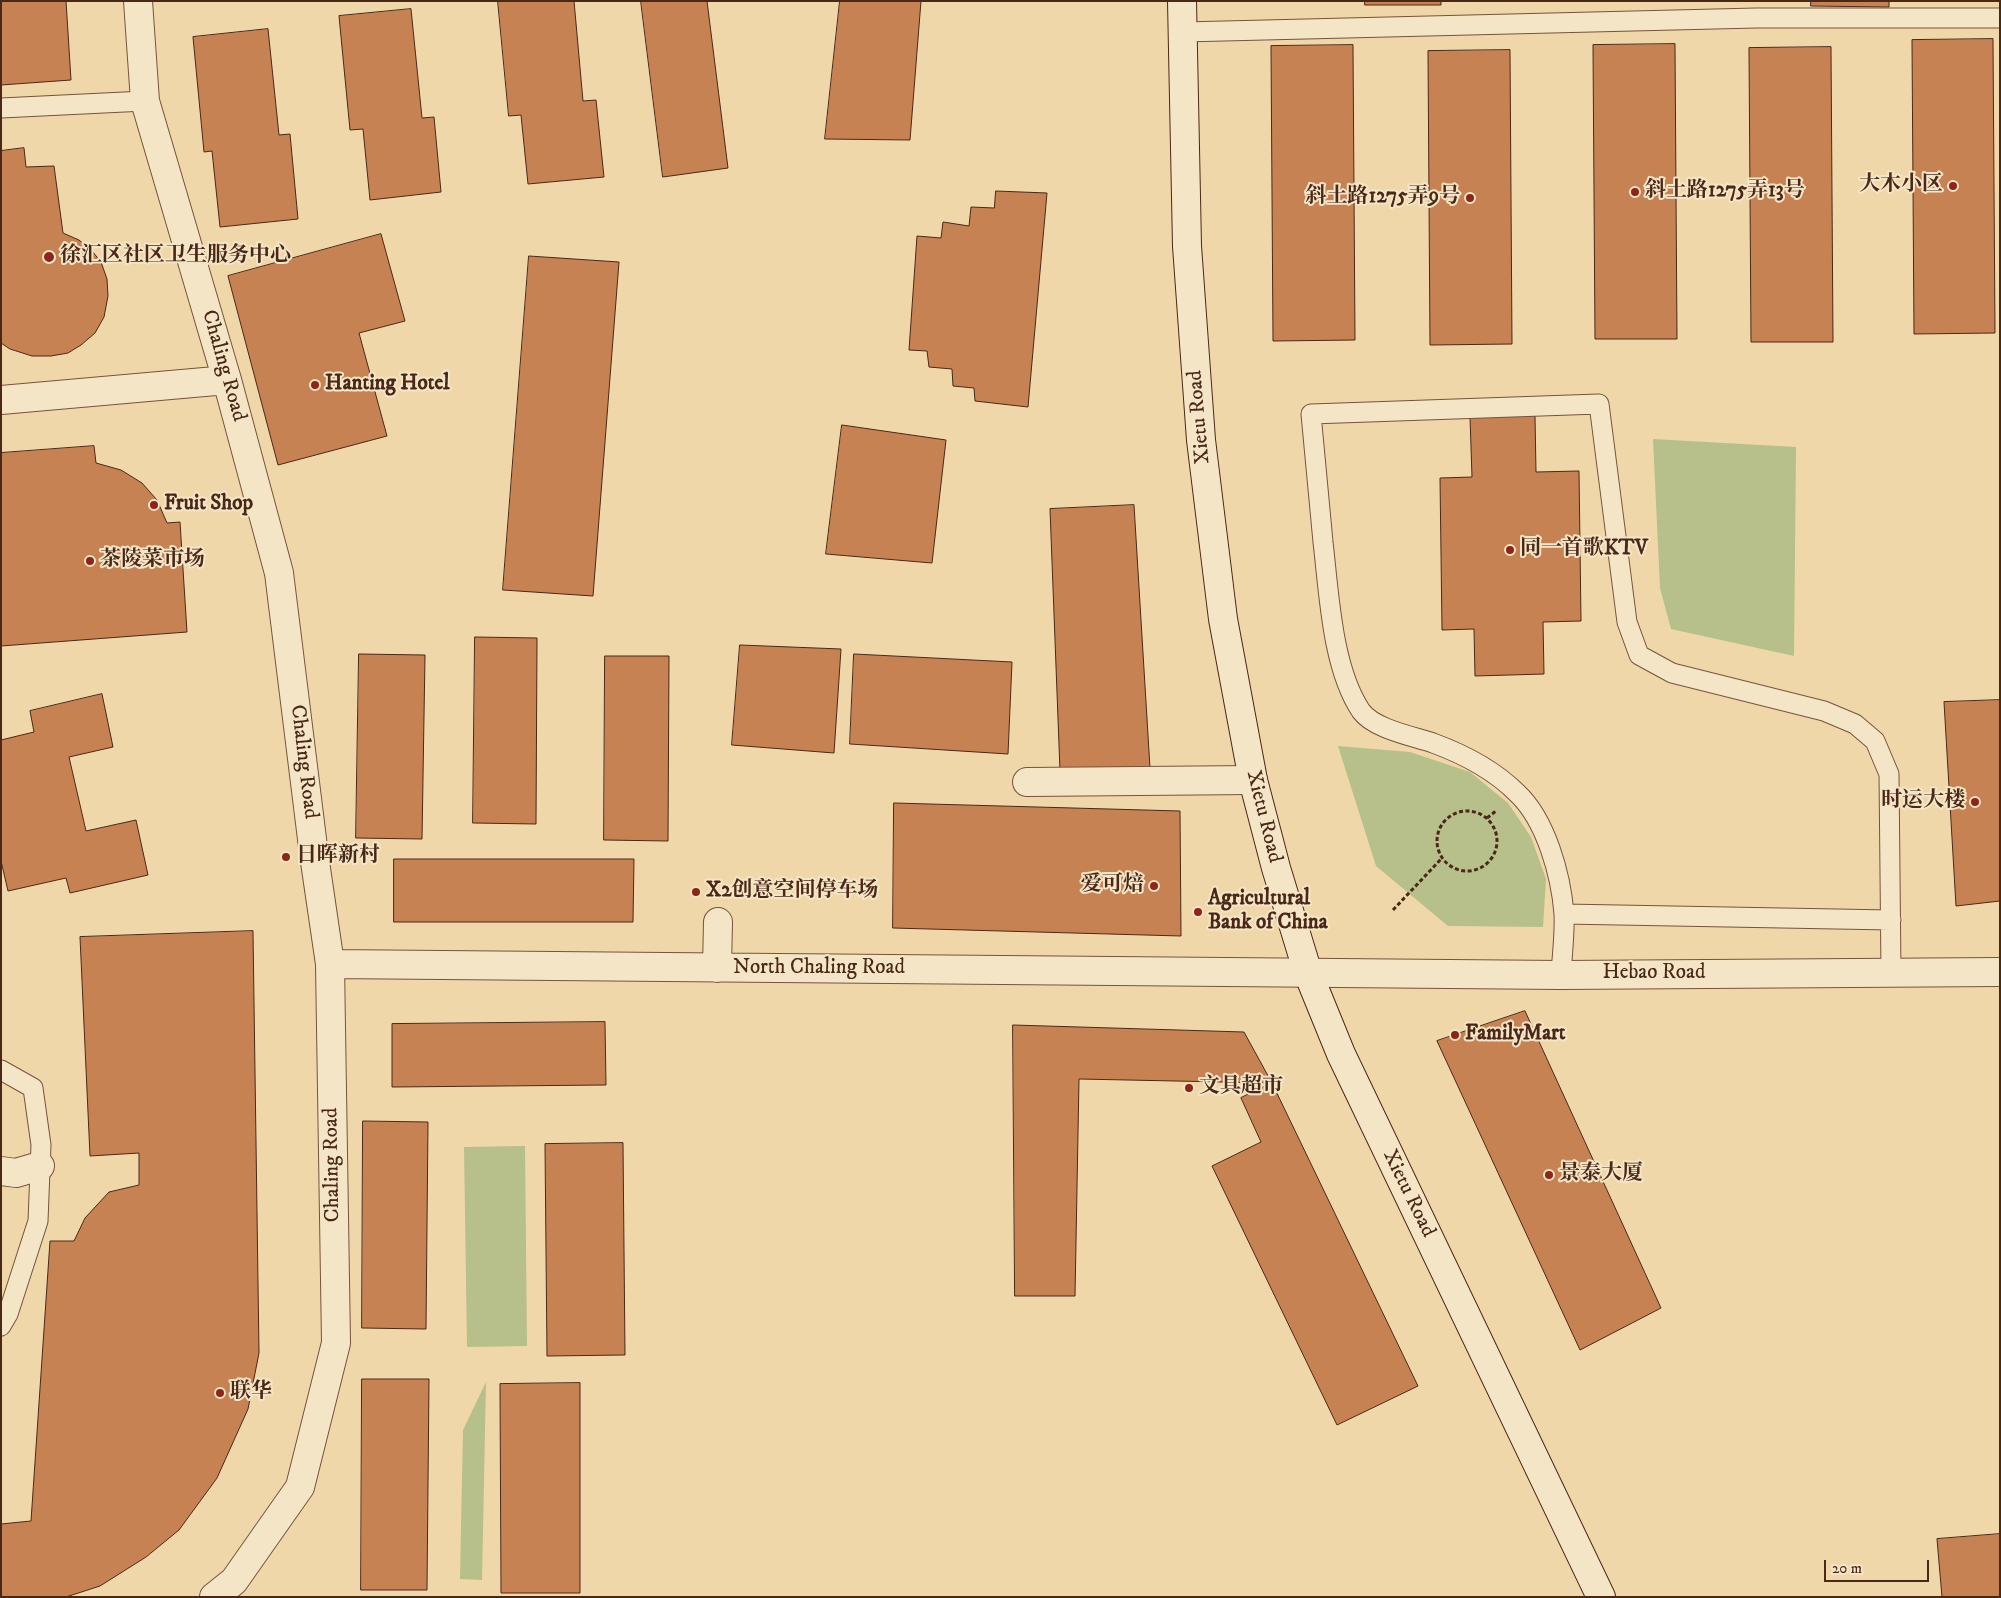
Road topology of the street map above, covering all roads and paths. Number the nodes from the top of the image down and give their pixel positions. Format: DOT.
graph roads {
  1 [pos="138,1"];
  2 [pos="1182,1"];
  3 [pos="1757,10"];
  4 [pos="2000,18"];
  5 [pos="1183,32"];
  6 [pos="144,101"];
  7 [pos="1,108"];
  8 [pos="228,380"];
  9 [pos="1,400"];
  10 [pos="1254,780"];
  11 [pos="1027,782"];
  12 [pos="1442,858"];
  13 [pos="1393,910"];
  14 [pos="1564,914"];
  15 [pos="1891,920"];
  16 [pos="718,922"];
  17 [pos="330,964"];
  18 [pos="717,968"];
  19 [pos="2000,972"];
  20 [pos="1308,973"];
  21 [pos="1891,973"];
  22 [pos="1562,975"];
  23 [pos="1,1070"];
  24 [pos="40,1166"];
  25 [pos="1,1171"];
  26 [pos="1,1326"];
  27 [pos="214,1597"];
  28 [pos="1601,1597"];
  1 -- 6 [label="street, Chaling Road"];
  2 -- 5 [label="street, Xietu Road"];
  3 -- 4 [label="lane"];
  3 -- 5 [label="lane"];
  5 -- 10 [label="street, Xietu Road"];
  6 -- 7 [label="lane"];
  6 -- 8 [label="street, Chaling Road"];
  8 -- 9 [label="street"];
  8 -- 17 [label="street, Chaling Road"];
  10 -- 11 [label="street"];
  10 -- 20 [label="street, Xietu Road"];
  12 -- 12 [label="path"];
  12 -- 13 [label="path"];
  14 -- 15 [label="lane"];
  14 -- 15 [label="lane"];
  14 -- 22 [label="lane"];
  15 -- 21 [label="lane"];
  16 -- 18 [label="street"];
  17 -- 18 [label="street, North Chaling Road"];
  17 -- 27 [label="street, Chaling Road"];
  18 -- 20 [label="street, North Chaling Road"];
  19 -- 21 [label="street, Hebao Road"];
  20 -- 22 [label="street, Hebao Road"];
  20 -- 28 [label="street, Xietu Road"];
  21 -- 22 [label="street, Hebao Road"];
  23 -- 24 [label="lane"];
  24 -- 25 [label="street"];
  24 -- 26 [label="lane"];
}
